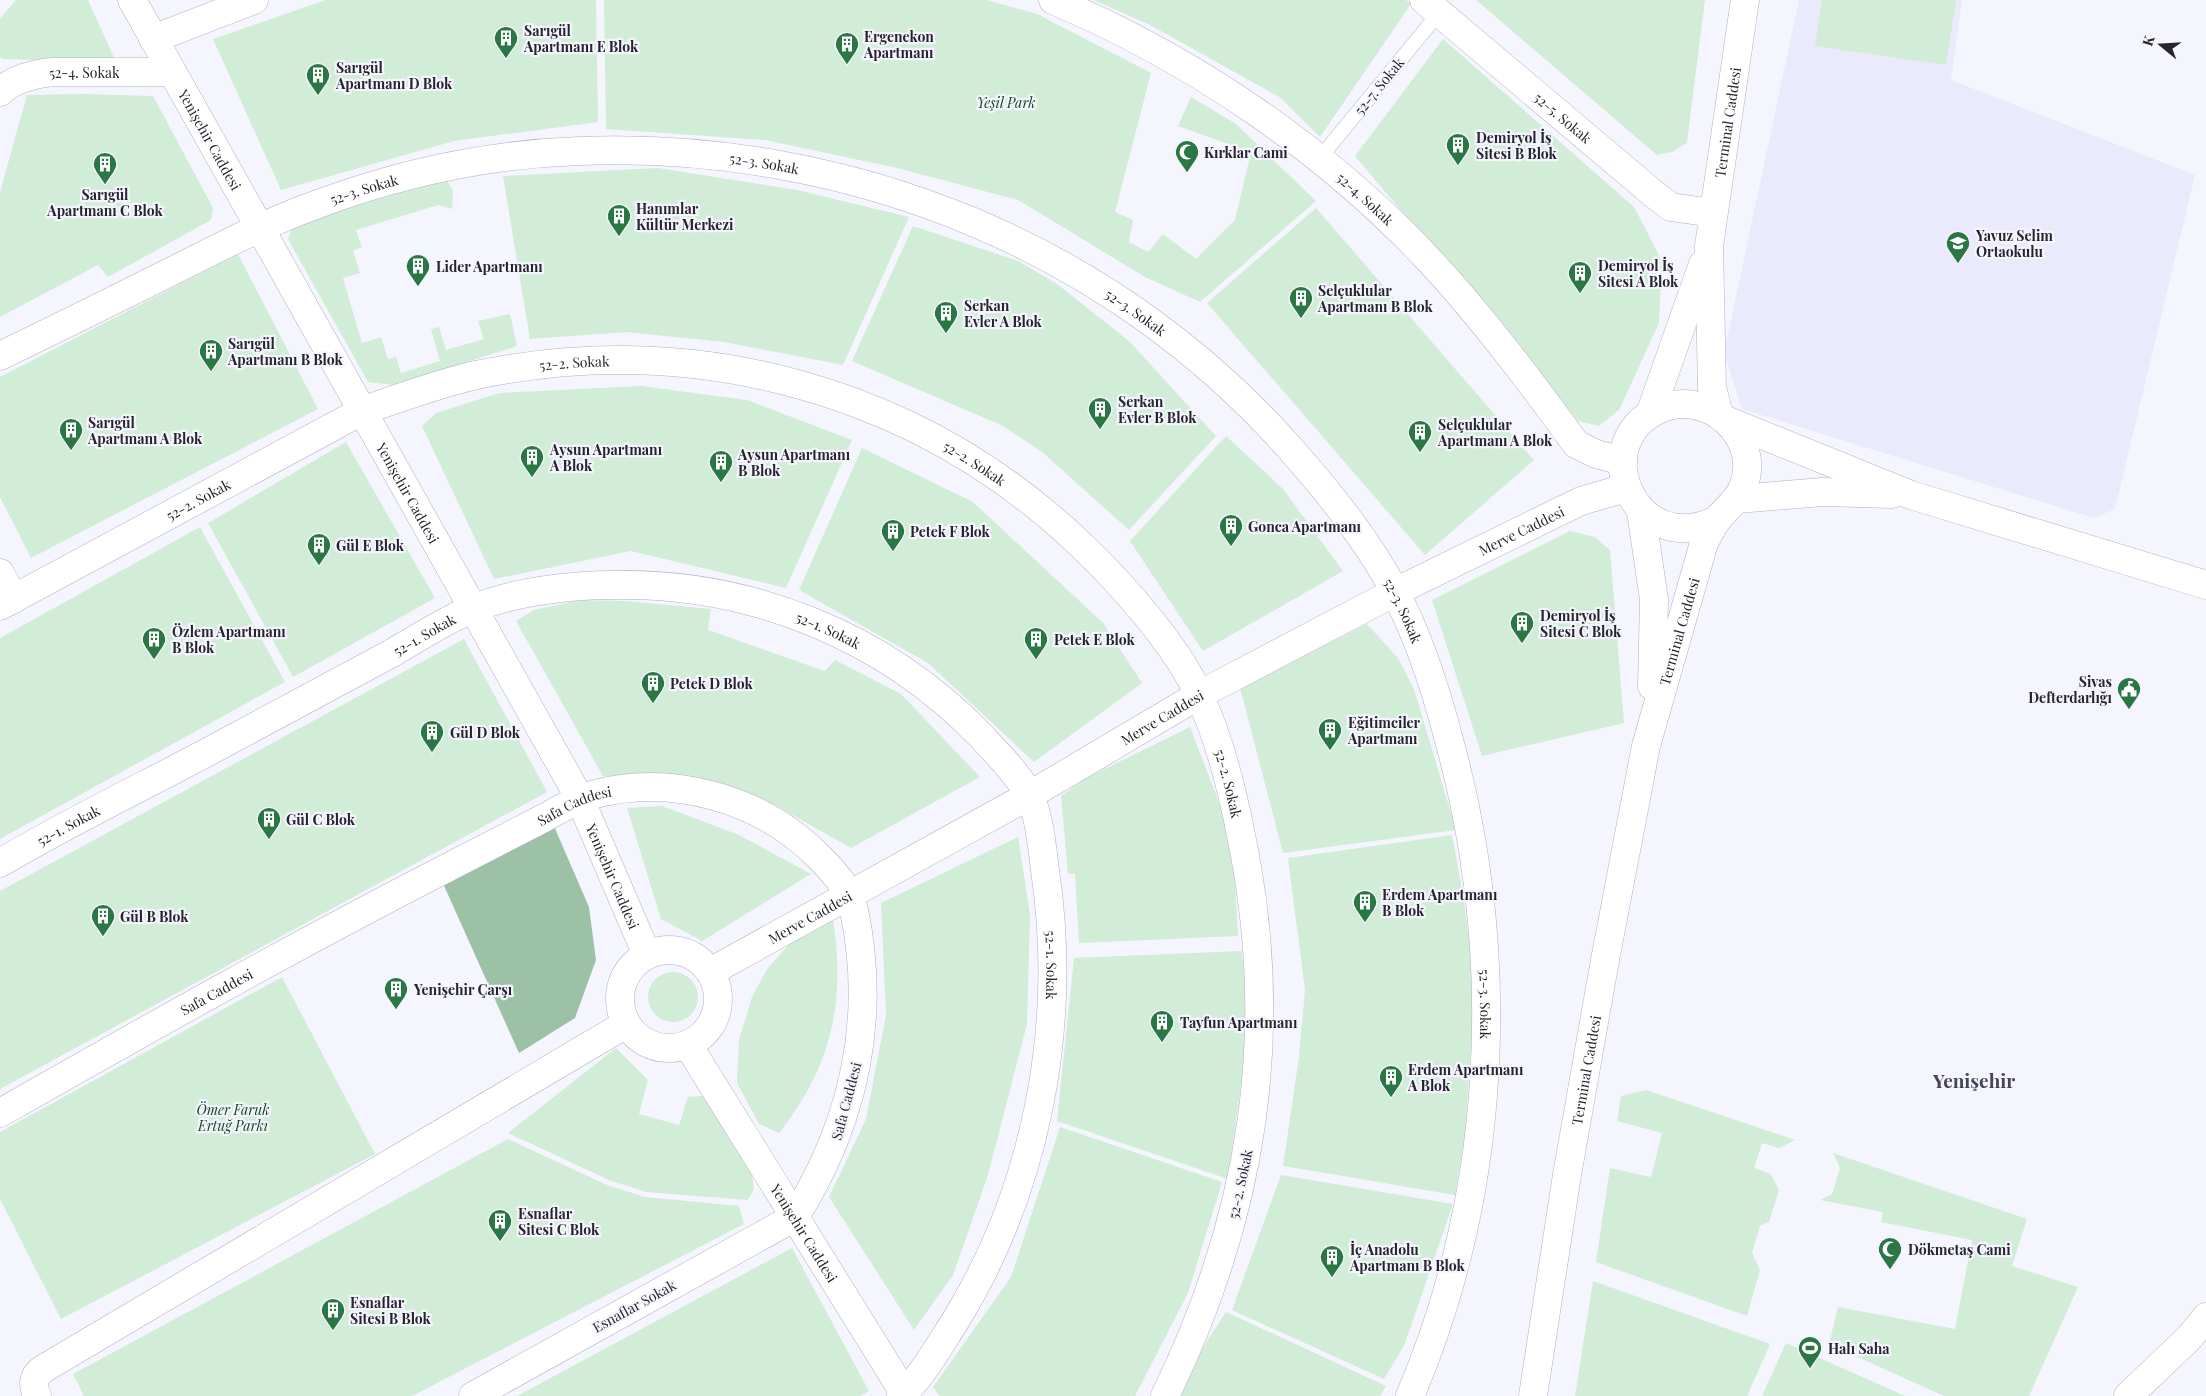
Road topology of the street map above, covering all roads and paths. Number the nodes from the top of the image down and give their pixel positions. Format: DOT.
graph roads {
  1 [pos="132,0"];
  2 [pos="143,0"];
  3 [pos="254,0"];
  4 [pos="1053,0"];
  5 [pos="1745,0"];
  6 [pos="1431,6"];
  7 [pos="153,39"];
  8 [pos="172,72"];
  9 [pos="0,92"];
  10 [pos="1319,159"];
  11 [pos="1713,213"];
  12 [pos="259,227"];
  13 [pos="1709,246"];
  14 [pos="0,356"];
  15 [pos="362,411"];
  16 [pos="1650,414"];
  17 [pos="1723,417"];
  18 [pos="1623,460"];
  19 [pos="1626,488"];
  20 [pos="1911,495"];
  21 [pos="1737,499"];
  22 [pos="1641,511"];
  23 [pos="1718,519"];
  24 [pos="0,573"];
  25 [pos="2206,585"];
  26 [pos="1395,592"];
  27 [pos="7,602"];
  28 [pos="473,609"];
  29 [pos="1199,695"];
  30 [pos="1646,746"];
  31 [pos="1030,795"];
  32 [pos="580,799"];
  33 [pos="0,862"];
  34 [pos="850,894"];
  35 [pos="647,955"];
  36 [pos="710,972"];
  37 [pos="626,1024"];
  38 [pos="688,1045"];
  39 [pos="0,1113"];
  40 [pos="796,1217"];
  41 [pos="2206,1317"];
  42 [pos="36,1387"];
  43 [pos="904,1395"];
  44 [pos="473,1396"];
  45 [pos="1165,1396"];
  46 [pos="1410,1396"];
  47 [pos="1533,1396"];
  48 [pos="2128,1396"];
  1 -- 7 [label="street, Yenişehir Caddesi"];
  2 -- 7 [label="street, Yenişehir Caddesi"];
  3 -- 7 [label="street"];
  4 -- 10 [label="street, 52-4. Sokak"];
  5 -- 11 [label="street, Terminal Caddesi"];
  6 -- 10 [label="lane, 52-7. Sokak"];
  6 -- 11 [label="street, 52-5. Sokak"];
  7 -- 8 [label="street, Yenişehir Caddesi"];
  8 -- 9 [label="street, 52-4. Sokak"];
  8 -- 12 [label="street, Yenişehir Caddesi"];
  10 -- 18 [label="street, 52-4. Sokak"];
  11 -- 13 [label="street, Terminal Caddesi"];
  12 -- 14 [label="street, 52-3. Sokak"];
  12 -- 15 [label="street, Yenişehir Caddesi"];
  12 -- 26 [label="street, 52-3. Sokak"];
  13 -- 16 [label="street, Terminal Caddesi"];
  13 -- 17 [label="street, Terminal Caddesi"];
  15 -- 27 [label="street, 52-2. Sokak"];
  15 -- 28 [label="street, Yenişehir Caddesi"];
  15 -- 29 [label="street, 52-2. Sokak"];
  16 -- 17 [label="street, Terminal Caddesi"];
  16 -- 18 [label="street, Terminal Caddesi"];
  17 -- 20 [label="street"];
  17 -- 21 [label="street, Terminal Caddesi"];
  18 -- 19 [label="street, Terminal Caddesi"];
  19 -- 22 [label="street, Terminal Caddesi"];
  19 -- 26 [label="street, Merve Caddesi"];
  20 -- 21 [label="street"];
  20 -- 25 [label="street"];
  21 -- 23 [label="street, Terminal Caddesi"];
  22 -- 23 [label="street, Terminal Caddesi"];
  22 -- 30 [label="street, Terminal Caddesi"];
  23 -- 30 [label="street, Terminal Caddesi"];
  24 -- 27 [label="street"];
  26 -- 29 [label="street, Merve Caddesi"];
  26 -- 46 [label="street, 52-3. Sokak"];
  28 -- 31 [label="street, 52-1. Sokak"];
  28 -- 32 [label="street, Yenişehir Caddesi"];
  28 -- 33 [label="street, 52-1. Sokak"];
  29 -- 31 [label="street, Merve Caddesi"];
  29 -- 45 [label="street, 52-2. Sokak"];
  30 -- 47 [label="street, Terminal Caddesi"];
  31 -- 34 [label="street, Merve Caddesi"];
  31 -- 43 [label="street, 52-1. Sokak"];
  32 -- 34 [label="street, Safa Caddesi"];
  32 -- 35 [label="street, Yenişehir Caddesi"];
  32 -- 39 [label="street, Safa Caddesi"];
  34 -- 36 [label="street, Merve Caddesi"];
  34 -- 40 [label="street, Safa Caddesi"];
  35 -- 36 [label="street"];
  35 -- 37 [label="street"];
  36 -- 38 [label="street"];
  37 -- 38 [label="street"];
  37 -- 42 [label="street"];
  38 -- 40 [label="street, Yenişehir Caddesi"];
  40 -- 43 [label="street, Yenişehir Caddesi"];
  40 -- 44 [label="street, Esnaflar Sokak"];
  41 -- 48 [label="street"];
}
